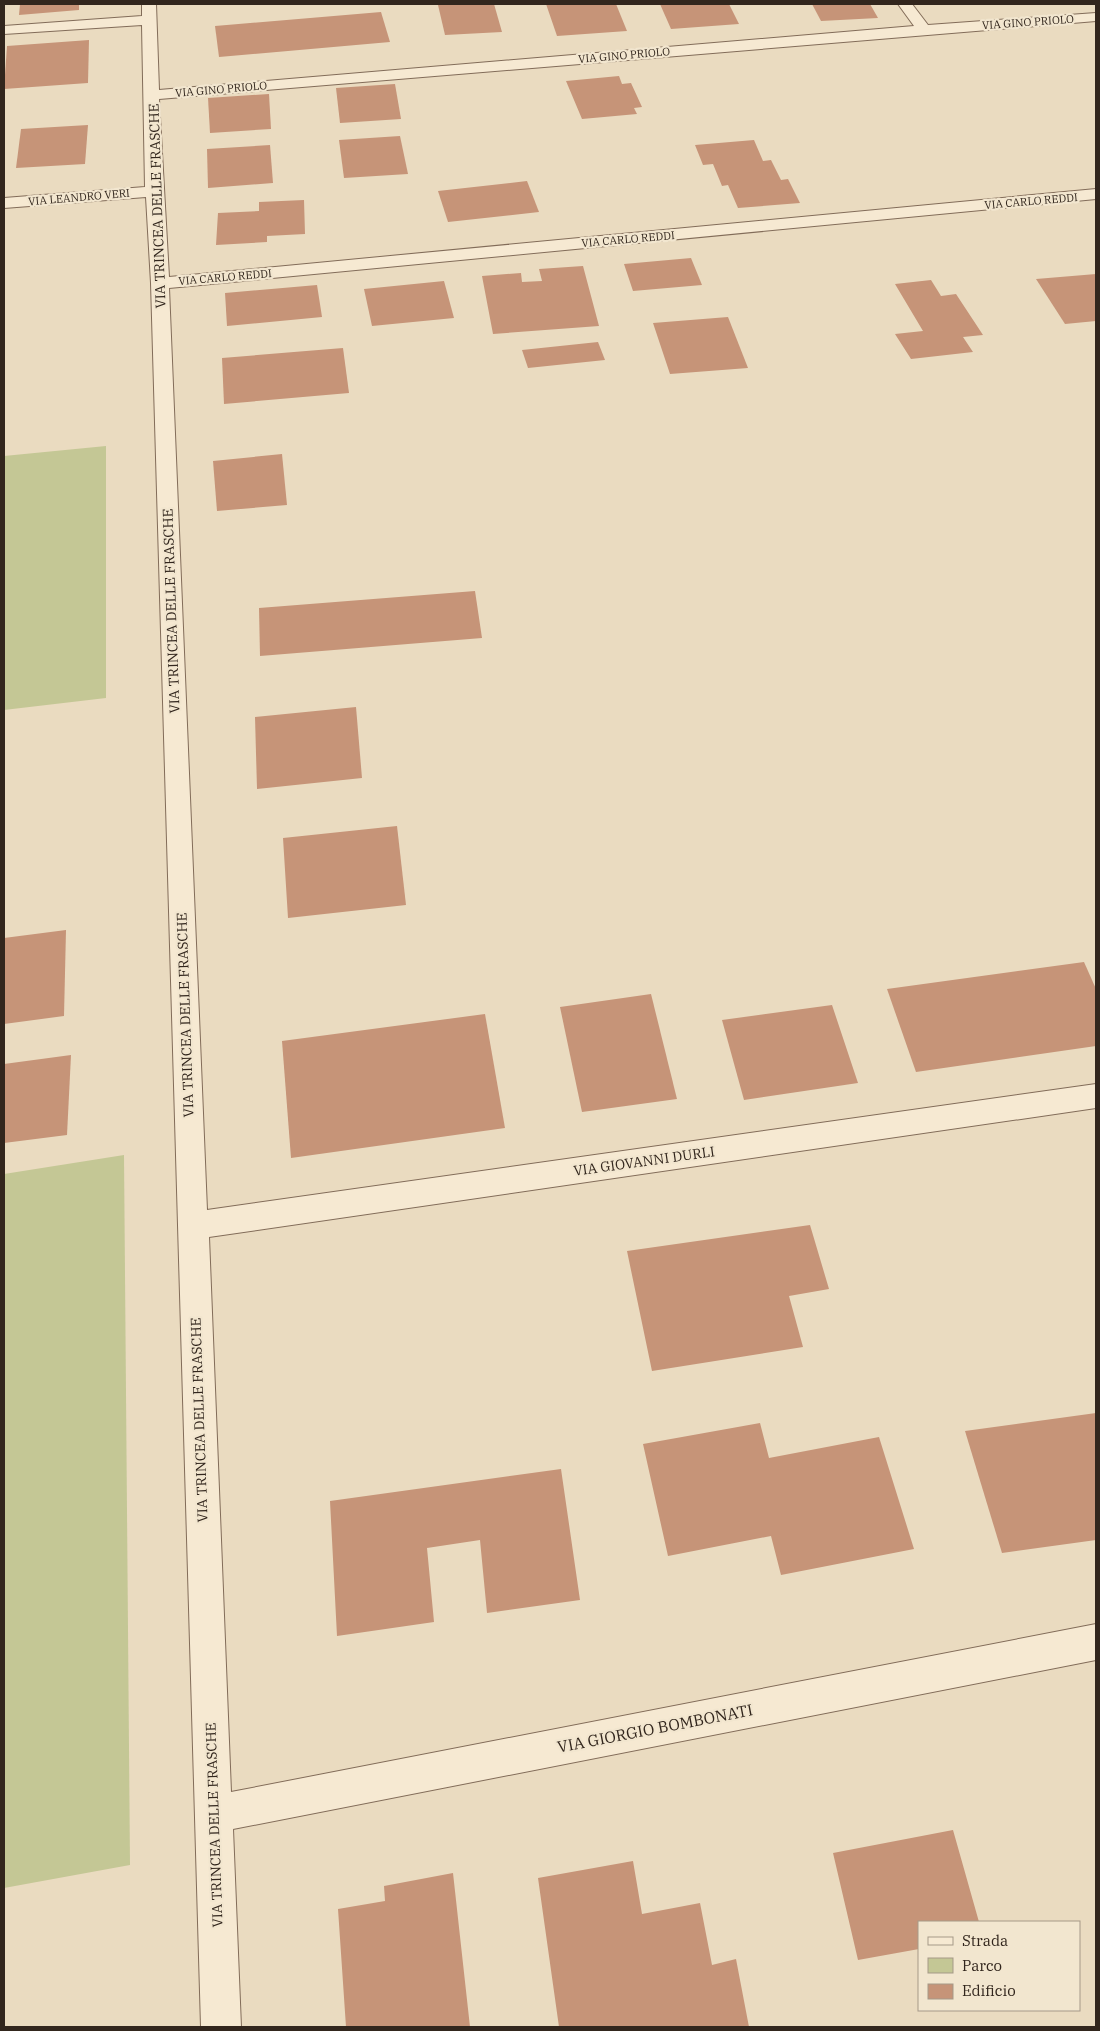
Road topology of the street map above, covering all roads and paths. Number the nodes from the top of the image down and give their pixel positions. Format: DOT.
graph roads {
  1 [pos="906,4"];
  2 [pos="149,12"];
  3 [pos="1096,17"];
  4 [pos="4,30"];
  5 [pos="924,30"];
  6 [pos="153,95"];
  7 [pos="154,191"];
  8 [pos="1096,194"];
  9 [pos="4,203"];
  10 [pos="160,283"];
  11 [pos="1096,1096"];
  12 [pos="192,1226"];
  13 [pos="1096,1642"];
  14 [pos="214,1814"];
  15 [pos="220,2027"];
  1 -- 5 [label="street"];
  2 -- 4 [label="street"];
  2 -- 6 [label="street, VIA TRINCEA DELLE FRASCHE"];
  3 -- 5 [label="street, VIA GINO PRIOLO"];
  5 -- 6 [label="street, VIA GINO PRIOLO"];
  6 -- 7 [label="street, VIA TRINCEA DELLE FRASCHE"];
  7 -- 9 [label="street, VIA LEANDRO VERI"];
  7 -- 10 [label="street, VIA TRINCEA DELLE FRASCHE"];
  8 -- 10 [label="street, VIA CARLO REDDI"];
  10 -- 12 [label="street, VIA TRINCEA DELLE FRASCHE"];
  11 -- 12 [label="street, VIA GIOVANNI DURLI"];
  12 -- 14 [label="street, VIA TRINCEA DELLE FRASCHE"];
  13 -- 14 [label="street, VIA GIORGIO BOMBONATI"];
  14 -- 15 [label="street, VIA TRINCEA DELLE FRASCHE"];
}
